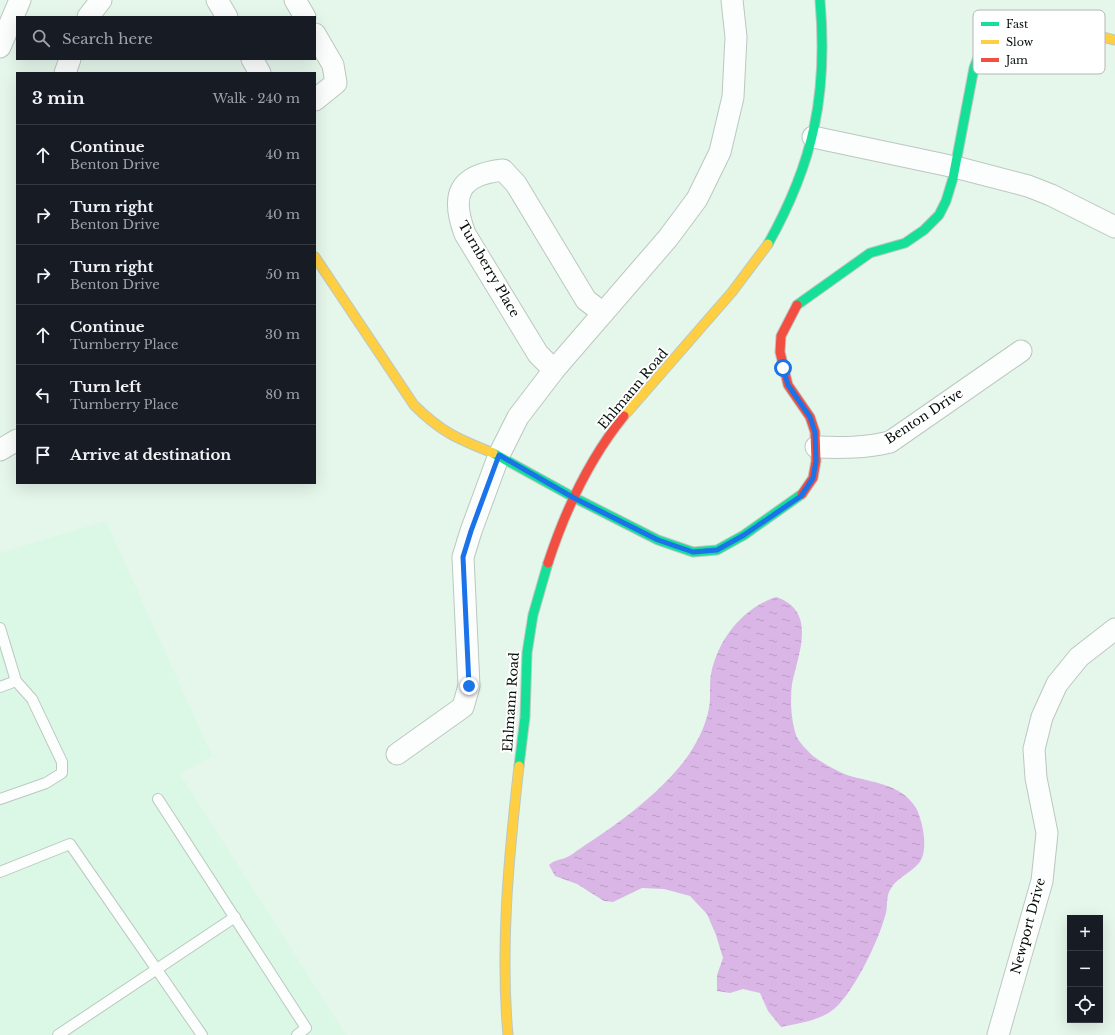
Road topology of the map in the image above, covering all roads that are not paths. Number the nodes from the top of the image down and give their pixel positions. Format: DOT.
graph roads {
  1 [pos="20,0"];
  2 [pos="101,0"];
  3 [pos="217,0"];
  4 [pos="295,0"];
  5 [pos="732,0"];
  6 [pos="820,0"];
  7 [pos="89,16"];
  8 [pos="226,16"];
  9 [pos="304,16"];
  10 [pos="316,36"];
  11 [pos="1105,38"];
  12 [pos="1115,40"];
  13 [pos="0,47"];
  14 [pos="70,60"];
  15 [pos="253,60"];
  16 [pos="65,72"];
  17 [pos="259,72"];
  18 [pos="973,73"];
  19 [pos="316,99"];
  20 [pos="813,137"];
  21 [pos="955,167"];
  22 [pos="1115,227"];
  23 [pos="316,258"];
  24 [pos="603,313"];
  25 [pos="1021,351"];
  26 [pos="554,370"];
  27 [pos="16,441"];
  28 [pos="816,447"];
  29 [pos="0,450"];
  30 [pos="499,455"];
  31 [pos="574,498"];
  32 [pos="0,628"];
  33 [pos="1115,629"];
  34 [pos="16,681"];
  35 [pos="0,687"];
  36 [pos="397,754"];
  37 [pos="0,799"];
  38 [pos="158,799"];
  39 [pos="0,872"];
  40 [pos="235,917"];
  41 [pos="157,970"];
  42 [pos="309,1032"];
  43 [pos="58,1035"];
  44 [pos="202,1035"];
  45 [pos="297,1035"];
  46 [pos="508,1035"];
  47 [pos="998,1035"];
  1 -- 13 [label="street"];
  2 -- 7 [label="street"];
  3 -- 8 [label="street"];
  4 -- 9 [label="street"];
  5 -- 24 [label="street"];
  6 -- 20 [label="street, Ehlmann Road"];
  10 -- 19 [label="street"];
  11 -- 12 [label="street"];
  14 -- 16 [label="street"];
  15 -- 17 [label="street"];
  18 -- 21 [label="street"];
  20 -- 21 [label="street"];
  20 -- 31 [label="street, Ehlmann Road"];
  21 -- 22 [label="street"];
  21 -- 28 [label="street"];
  23 -- 30 [label="street"];
  24 -- 26 [label="street"];
  24 -- 26 [label="street, Turnberry Place"];
  25 -- 28 [label="street, Benton Drive"];
  26 -- 30 [label="street"];
  27 -- 29 [label="street"];
  28 -- 31 [label="street"];
  30 -- 31 [label="street"];
  30 -- 36 [label="street"];
  31 -- 46 [label="street, Ehlmann Road"];
  32 -- 34 [label="lane"];
  33 -- 47 [label="street, Newport Drive"];
  34 -- 35 [label="lane"];
  34 -- 37 [label="lane"];
  38 -- 40 [label="lane"];
  39 -- 41 [label="lane"];
  40 -- 41 [label="lane"];
  40 -- 42 [label="lane"];
  41 -- 43 [label="lane"];
  41 -- 44 [label="lane"];
  42 -- 45 [label="lane"];
}
